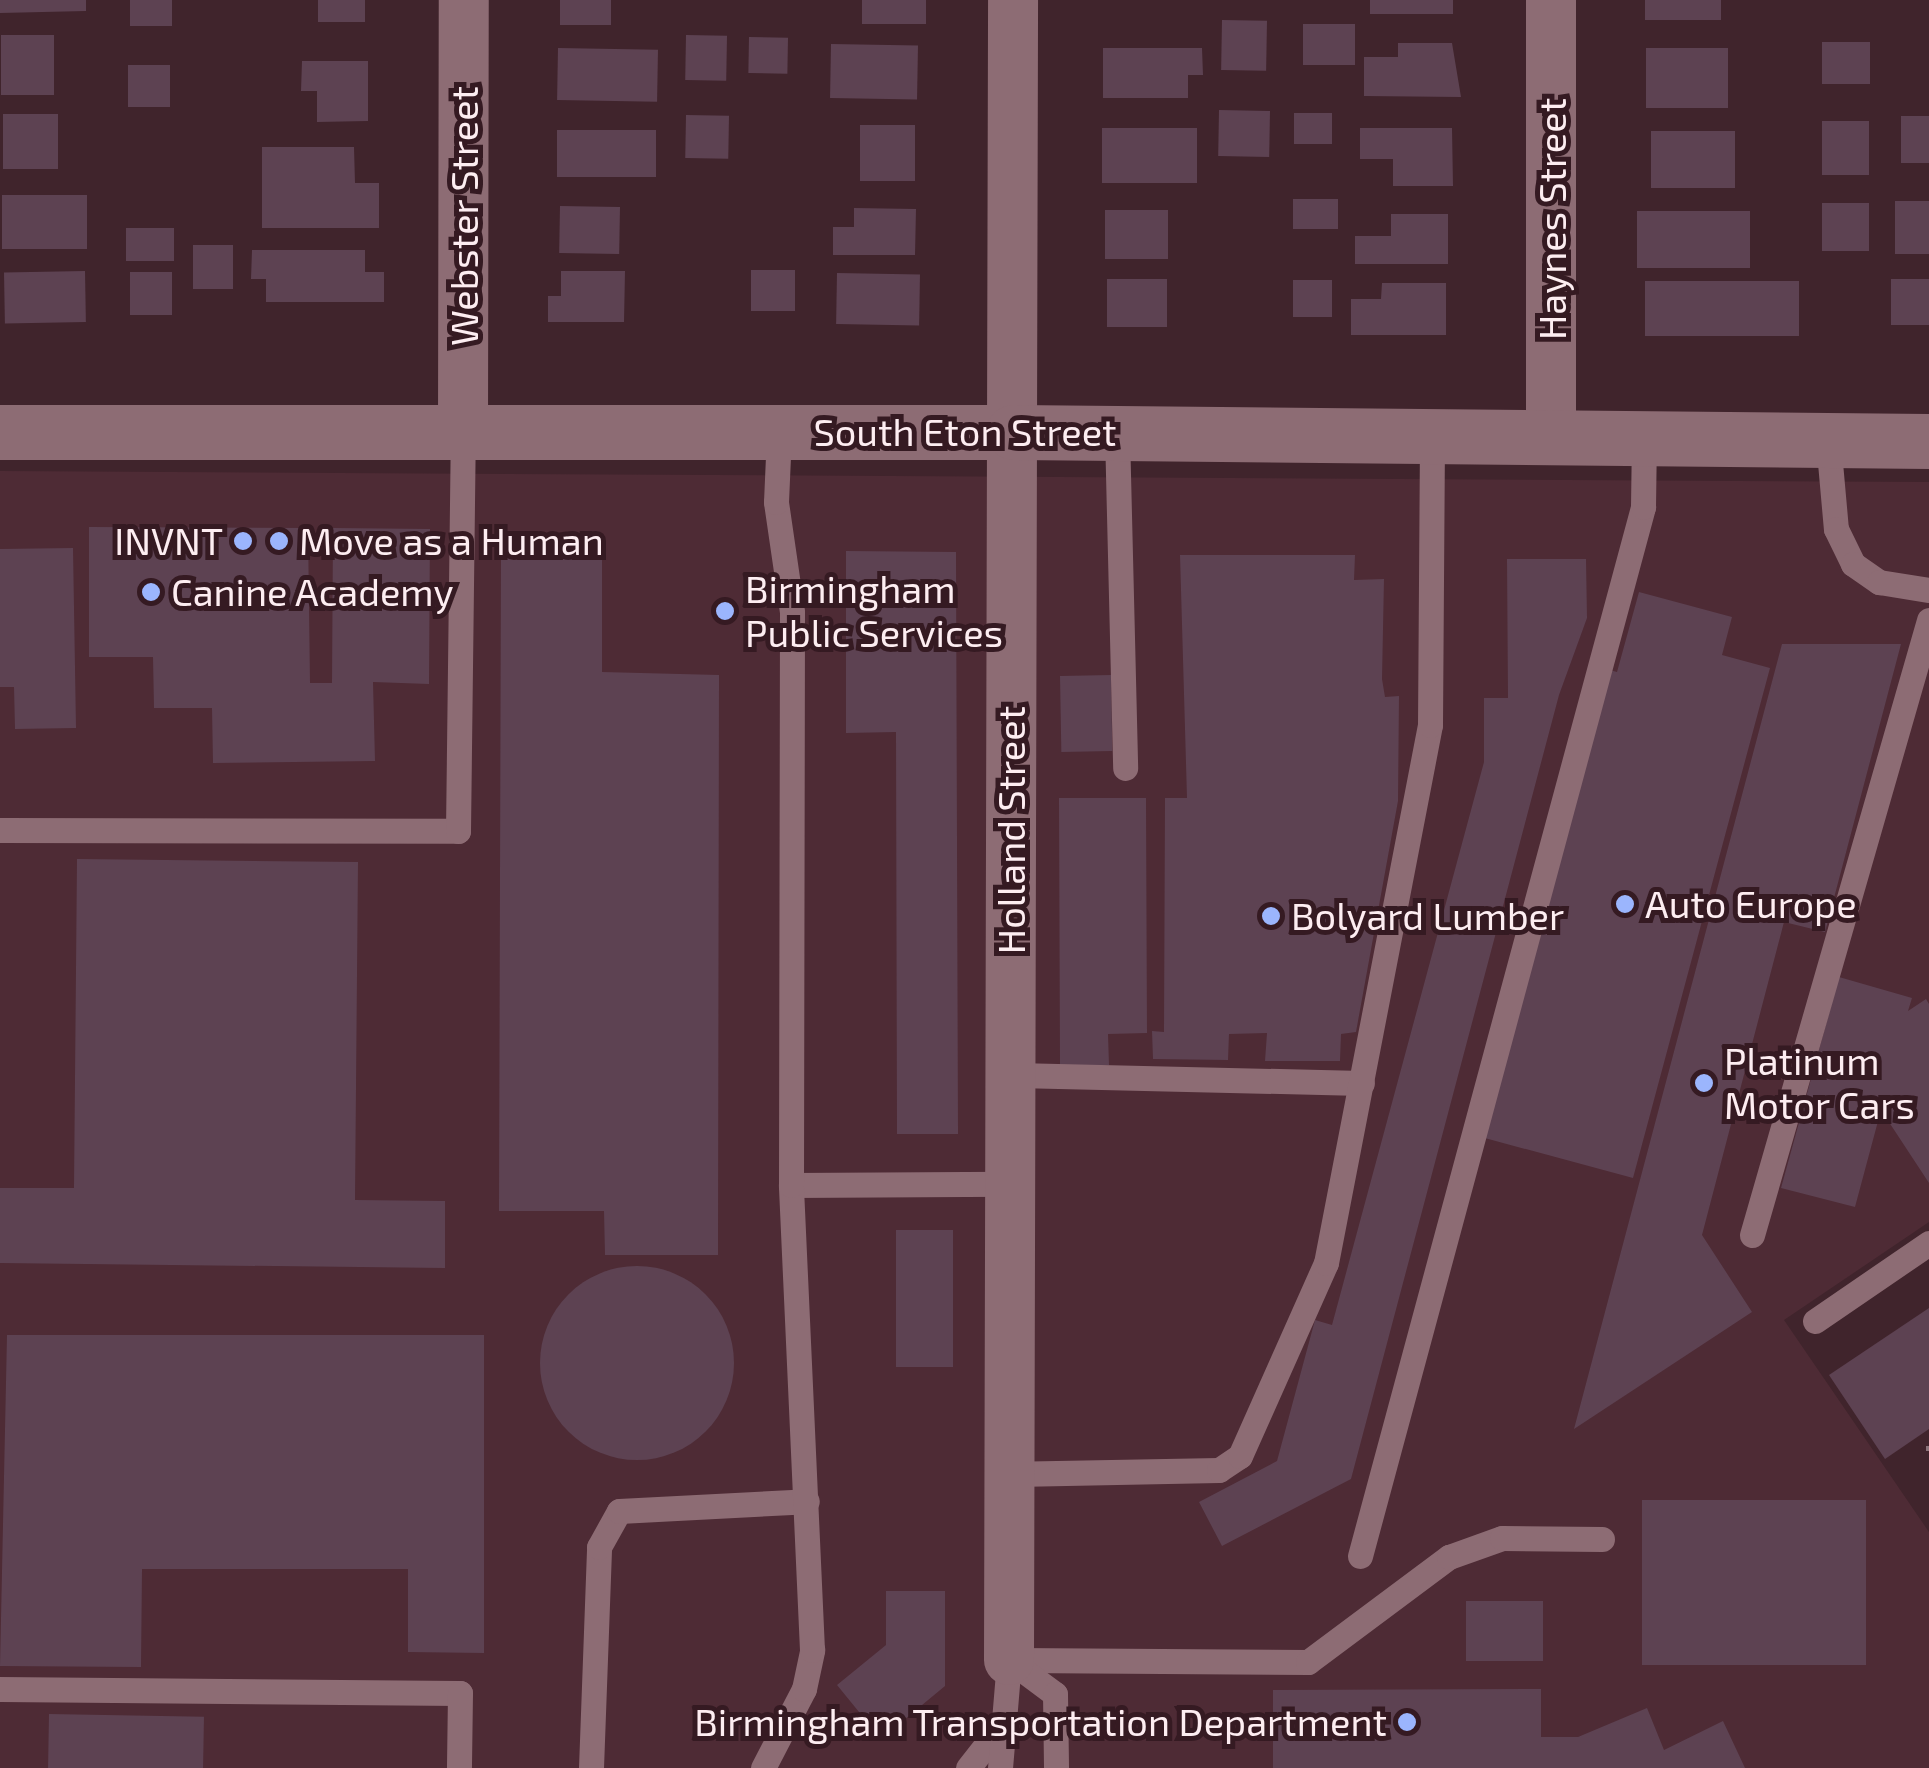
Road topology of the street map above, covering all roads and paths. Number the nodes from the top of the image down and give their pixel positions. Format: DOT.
graph roads {
  1 [pos="464,0"];
  2 [pos="1013,0"];
  3 [pos="1552,0"];
  4 [pos="0,432"];
  5 [pos="463,432"];
  6 [pos="780,432"];
  7 [pos="1012,432"];
  8 [pos="1117,432"];
  9 [pos="1432,436"];
  10 [pos="1552,437"];
  11 [pos="1644,438"];
  12 [pos="1828,440"];
  13 [pos="1929,441"];
  14 [pos="1929,590"];
  15 [pos="1929,620"];
  16 [pos="1125,768"];
  17 [pos="0,830"];
  18 [pos="1010,1075"];
  19 [pos="1362,1083"];
  20 [pos="1010,1184"];
  21 [pos="792,1186"];
  22 [pos="1752,1235"];
  23 [pos="1929,1243"];
  24 [pos="1814,1321"];
  25 [pos="1010,1474"];
  26 [pos="807,1501"];
  27 [pos="1602,1539"];
  28 [pos="1360,1556"];
  29 [pos="1009,1660"];
  30 [pos="0,1690"];
  31 [pos="1001,1726"];
  32 [pos="459,1768"];
  33 [pos="591,1768"];
  34 [pos="763,1768"];
  35 [pos="968,1768"];
  36 [pos="1000,1768"];
  37 [pos="1056,1768"];
  1 -- 5 [label="street, Webster Street"];
  2 -- 7 [label="street, Holland Street"];
  3 -- 10 [label="street, Haynes Street"];
  4 -- 5 [label="street, South Eton Street"];
  5 -- 6 [label="street, South Eton Street"];
  5 -- 17 [label="lane"];
  6 -- 7 [label="street, South Eton Street"];
  6 -- 21 [label="lane"];
  7 -- 8 [label="street, South Eton Street"];
  7 -- 18 [label="street, Holland Street"];
  8 -- 9 [label="street, South Eton Street"];
  8 -- 16 [label="lane"];
  9 -- 10 [label="street, South Eton Street"];
  9 -- 19 [label="lane"];
  10 -- 11 [label="street, South Eton Street"];
  11 -- 12 [label="street, South Eton Street"];
  11 -- 28 [label="lane"];
  12 -- 13 [label="street, South Eton Street"];
  12 -- 14 [label="lane"];
  15 -- 22 [label="lane"];
  18 -- 19 [label="lane"];
  18 -- 20 [label="street, Holland Street"];
  19 -- 25 [label="lane"];
  20 -- 21 [label="lane"];
  20 -- 25 [label="street, Holland Street"];
  21 -- 26 [label="lane"];
  23 -- 24 [label="lane"];
  25 -- 29 [label="street, Holland Street"];
  26 -- 33 [label="lane"];
  26 -- 34 [label="lane"];
  27 -- 29 [label="lane"];
  29 -- 31 [label="lane"];
  29 -- 37 [label="lane"];
  30 -- 32 [label="lane"];
  31 -- 35 [label="lane"];
  31 -- 36 [label="lane"];
}
